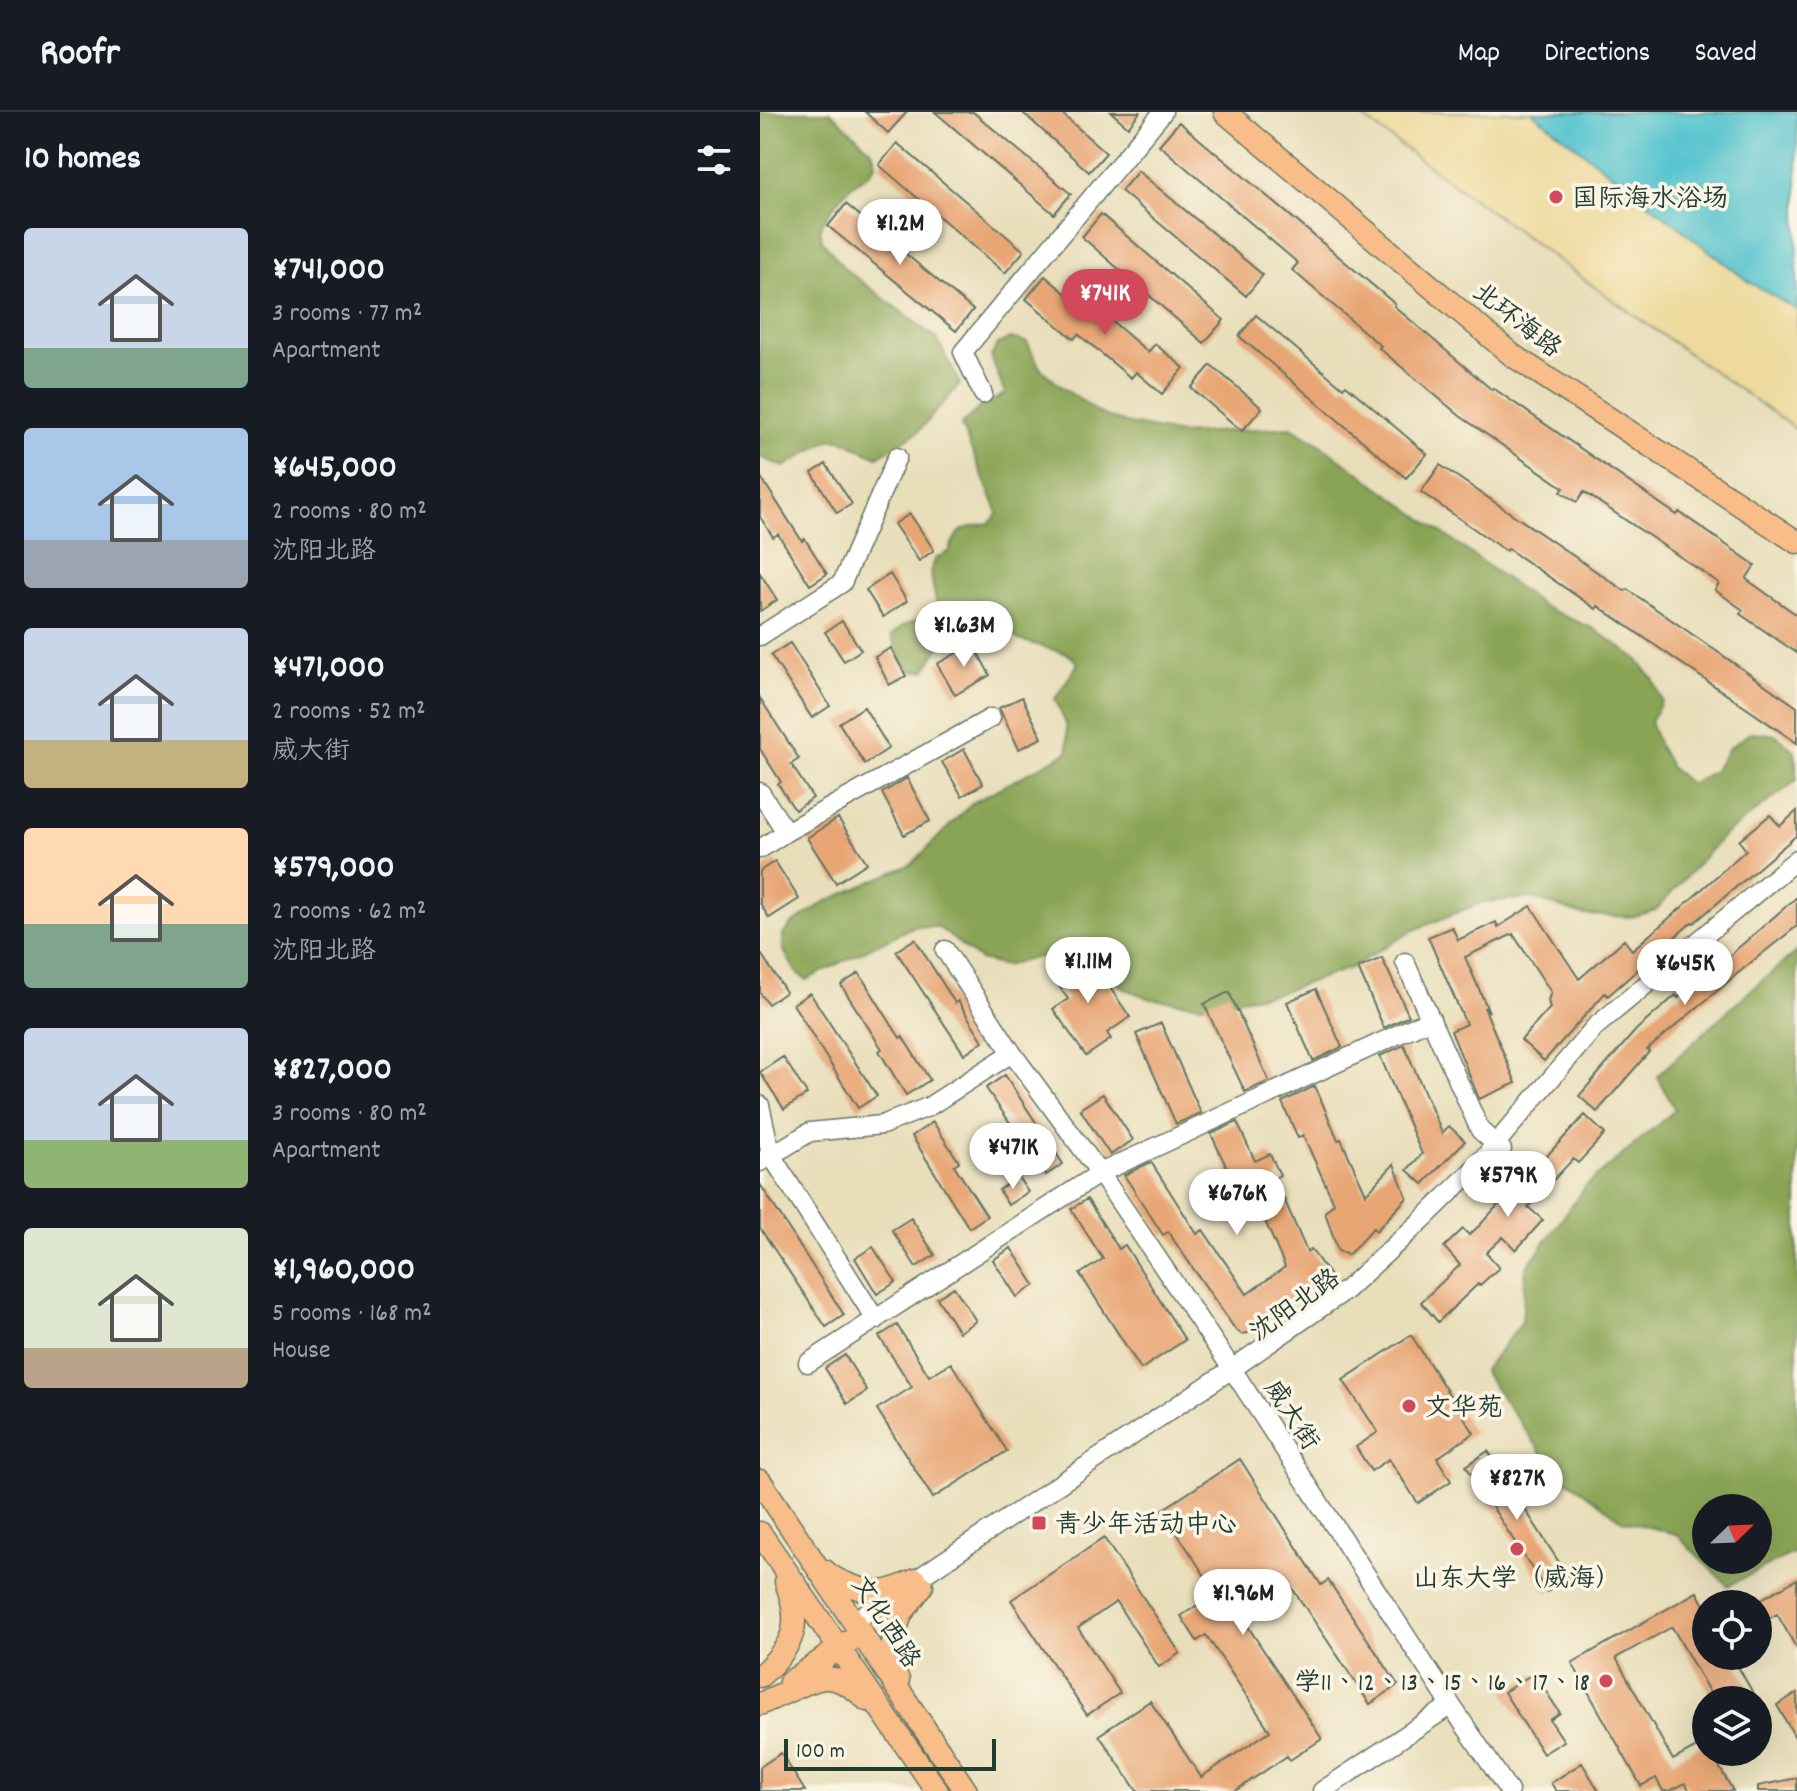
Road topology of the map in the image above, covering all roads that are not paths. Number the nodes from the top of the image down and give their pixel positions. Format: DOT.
graph roads {
  1 [pos="1163,112"];
  2 [pos="1225,112"];
  3 [pos="983,394"];
  4 [pos="897,457"];
  5 [pos="1797,542"];
  6 [pos="760,636"];
  7 [pos="991,718"];
  8 [pos="760,792"];
  9 [pos="786,832"];
  10 [pos="760,849"];
  11 [pos="1797,859"];
  12 [pos="1797,873"];
  13 [pos="945,950"];
  14 [pos="1405,962"];
  15 [pos="1431,1019"];
  16 [pos="1012,1053"];
  17 [pos="760,1105"];
  18 [pos="1498,1147"];
  19 [pos="766,1158"];
  20 [pos="1100,1173"];
  21 [pos="876,1320"];
  22 [pos="808,1363"];
  23 [pos="1236,1374"];
  24 [pos="760,1481"];
  25 [pos="760,1533"];
  26 [pos="803,1545"];
  27 [pos="777,1558"];
  28 [pos="919,1583"];
  29 [pos="858,1627"];
  30 [pos="835,1642"];
  31 [pos="760,1679"];
  32 [pos="760,1703"];
  33 [pos="1451,1705"];
  34 [pos="912,1710"];
  35 [pos="892,1724"];
  36 [pos="937,1791"];
  37 [pos="966,1791"];
  38 [pos="1322,1791"];
  39 [pos="1509,1791"];
  1 -- 3 [label="street"];
  2 -- 5 [label="main road, 北环海路"];
  4 -- 6 [label="street"];
  7 -- 9 [label="street"];
  8 -- 9 [label="street"];
  9 -- 10 [label="street"];
  11 -- 18 [label="street, 沈阳北路"];
  12 -- 18 [label="street, 沈阳北路"];
  13 -- 16 [label="street, 威大街"];
  14 -- 15 [label="street"];
  15 -- 18 [label="street"];
  15 -- 20 [label="street"];
  16 -- 19 [label="street"];
  16 -- 20 [label="street, 威大街"];
  17 -- 19 [label="street"];
  18 -- 23 [label="street, 沈阳北路"];
  19 -- 21 [label="street"];
  20 -- 21 [label="street"];
  20 -- 23 [label="street, 威大街"];
  21 -- 22 [label="street"];
  23 -- 28 [label="street, 沈阳北路"];
  23 -- 33 [label="street, 威大街"];
  24 -- 26 [label="main road, 文化西路"];
  25 -- 27 [label="main road, 文化西路"];
  26 -- 28 [label="main road"];
  26 -- 29 [label="main road, 文化西路"];
  27 -- 30 [label="main road, 文化西路"];
  27 -- 31 [label="main road"];
  28 -- 29 [label="street, 沈阳北路"];
  28 -- 34 [label="main road"];
  29 -- 30 [label="main road, 沈阳北路"];
  29 -- 34 [label="main road, 文化西路"];
  30 -- 31 [label="main road, 沈阳北路"];
  30 -- 32 [label="main road, 沈阳北路"];
  30 -- 35 [label="main road, 文化西路"];
  32 -- 35 [label="main road"];
  33 -- 38 [label="street"];
  33 -- 39 [label="street, 威大街"];
  34 -- 37 [label="main road, 文化西路"];
  35 -- 36 [label="main road, 文化西路"];
}
